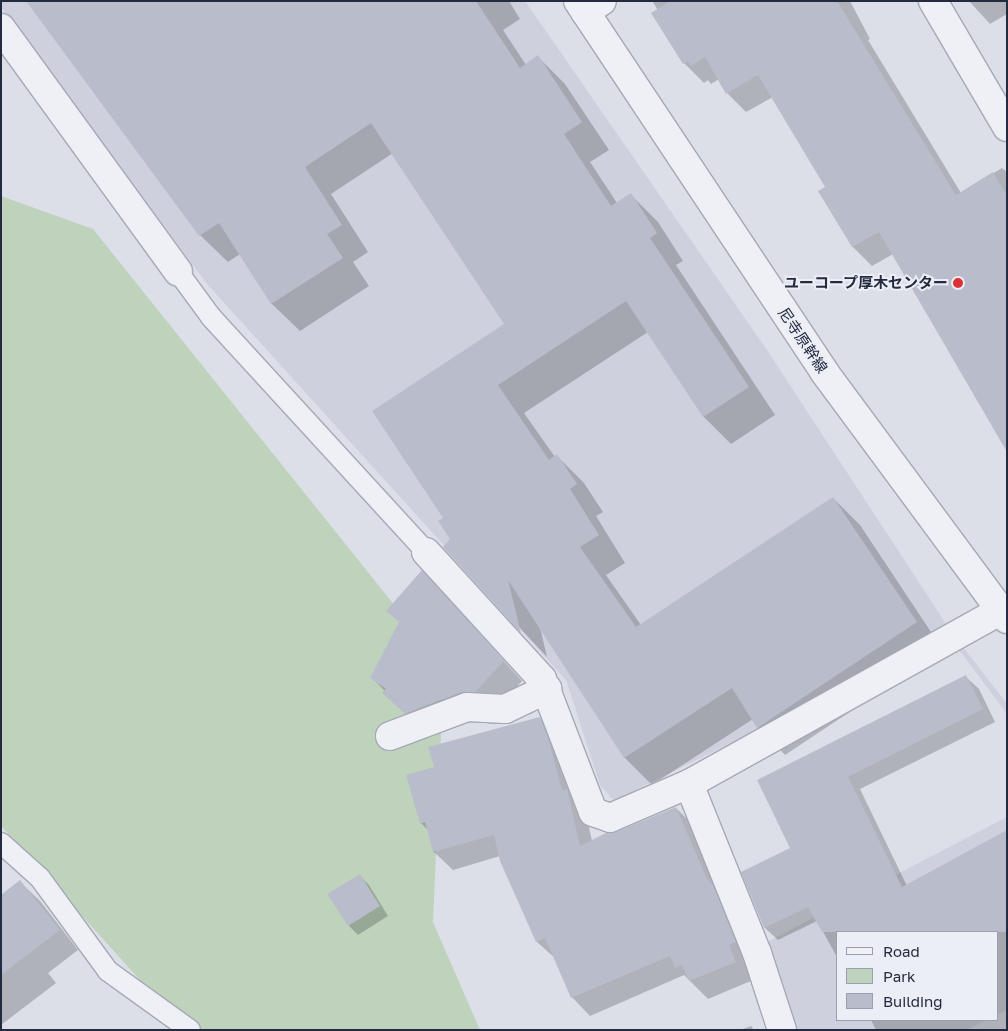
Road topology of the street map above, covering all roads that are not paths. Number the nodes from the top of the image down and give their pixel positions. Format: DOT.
graph roads {
  1 [pos="933,1"];
  2 [pos="588,5"];
  3 [pos="1,28"];
  4 [pos="1007,128"];
  5 [pos="178,272"];
  6 [pos="426,552"];
  7 [pos="1004,615"];
  8 [pos="546,689"];
  9 [pos="390,736"];
  10 [pos="689,784"];
  11 [pos="1,843"];
  12 [pos="190,1030"];
  13 [pos="782,1030"];
  1 -- 4 [label="street"];
  2 -- 7 [label="street, 尼寺原幹線"];
  3 -- 5 [label="street"];
  5 -- 6 [label="lane"];
  6 -- 8 [label="street"];
  7 -- 10 [label="street"];
  8 -- 9 [label="street"];
  8 -- 10 [label="street"];
  10 -- 13 [label="street"];
  11 -- 12 [label="lane"];
}
